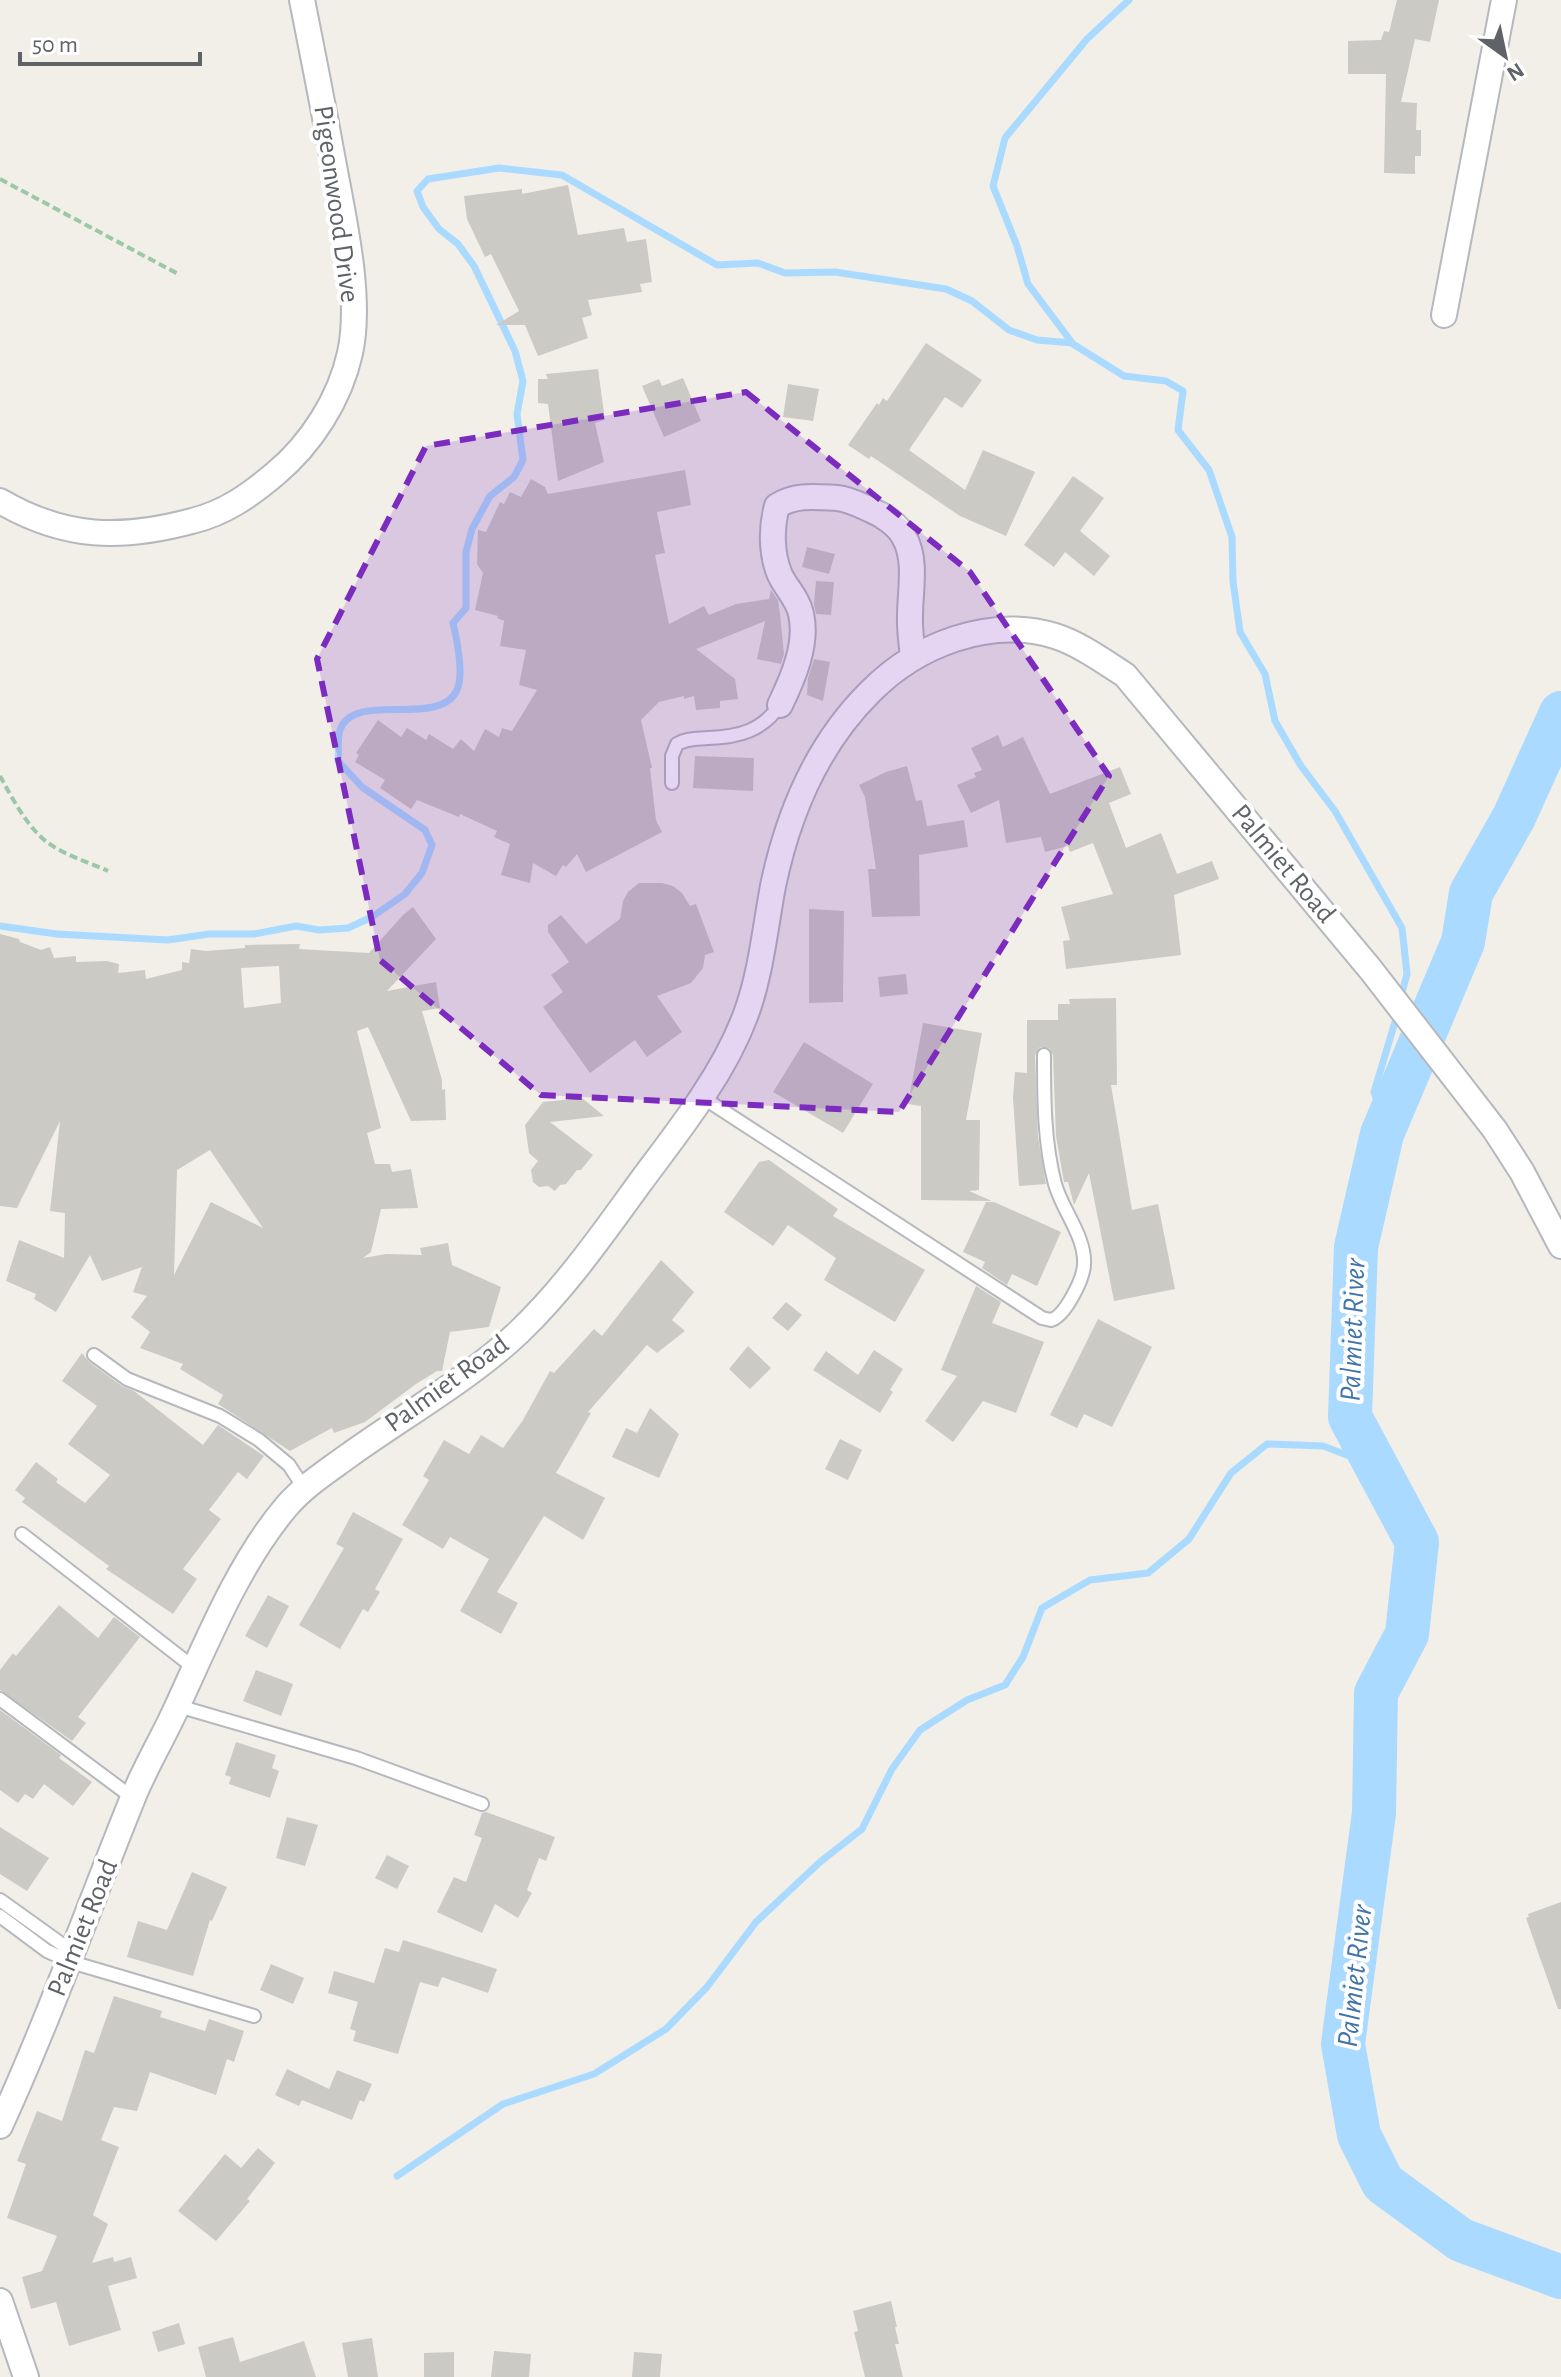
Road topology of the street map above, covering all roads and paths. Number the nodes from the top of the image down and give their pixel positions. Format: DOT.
graph roads {
  1 [pos="302,0"];
  2 [pos="1504,0"];
  3 [pos="0,179"];
  4 [pos="180,275"];
  5 [pos="1444,315"];
  6 [pos="0,501"];
  7 [pos="913,658"];
  8 [pos="780,705"];
  9 [pos="0,776"];
  10 [pos="672,783"];
  11 [pos="108,871"];
  12 [pos="1044,1055"];
  13 [pos="702,1097"];
  14 [pos="1561,1246"];
  15 [pos="94,1355"];
  16 [pos="304,1488"];
  17 [pos="22,1534"];
  18 [pos="193,1667"];
  19 [pos="0,1699"];
  20 [pos="178,1706"];
  21 [pos="133,1798"];
  22 [pos="482,1804"];
  23 [pos="0,1900"];
  24 [pos="0,1916"];
  25 [pos="72,1958"];
  26 [pos="254,2016"];
  27 [pos="0,2126"];
  28 [pos="0,2301"];
  29 [pos="26,2377"];
  1 -- 6 [label="street, Pigeonwood Drive"];
  2 -- 5 [label="street"];
  3 -- 4 [label="path"];
  7 -- 8 [label="street"];
  7 -- 13 [label="street, Palmiet Road"];
  7 -- 14 [label="street, Palmiet Road"];
  8 -- 10 [label="lane"];
  9 -- 11 [label="path"];
  12 -- 13 [label="lane"];
  13 -- 16 [label="street, Palmiet Road"];
  15 -- 16 [label="lane"];
  16 -- 18 [label="street, Palmiet Road"];
  17 -- 18 [label="lane"];
  18 -- 20 [label="street, Palmiet Road"];
  19 -- 21 [label="lane"];
  20 -- 21 [label="street, Palmiet Road"];
  20 -- 22 [label="lane"];
  21 -- 25 [label="street, Palmiet Road"];
  23 -- 25 [label="lane"];
  24 -- 25 [label="lane"];
  25 -- 26 [label="lane"];
  25 -- 27 [label="street, Palmiet Road"];
  28 -- 29 [label="street"];
}
